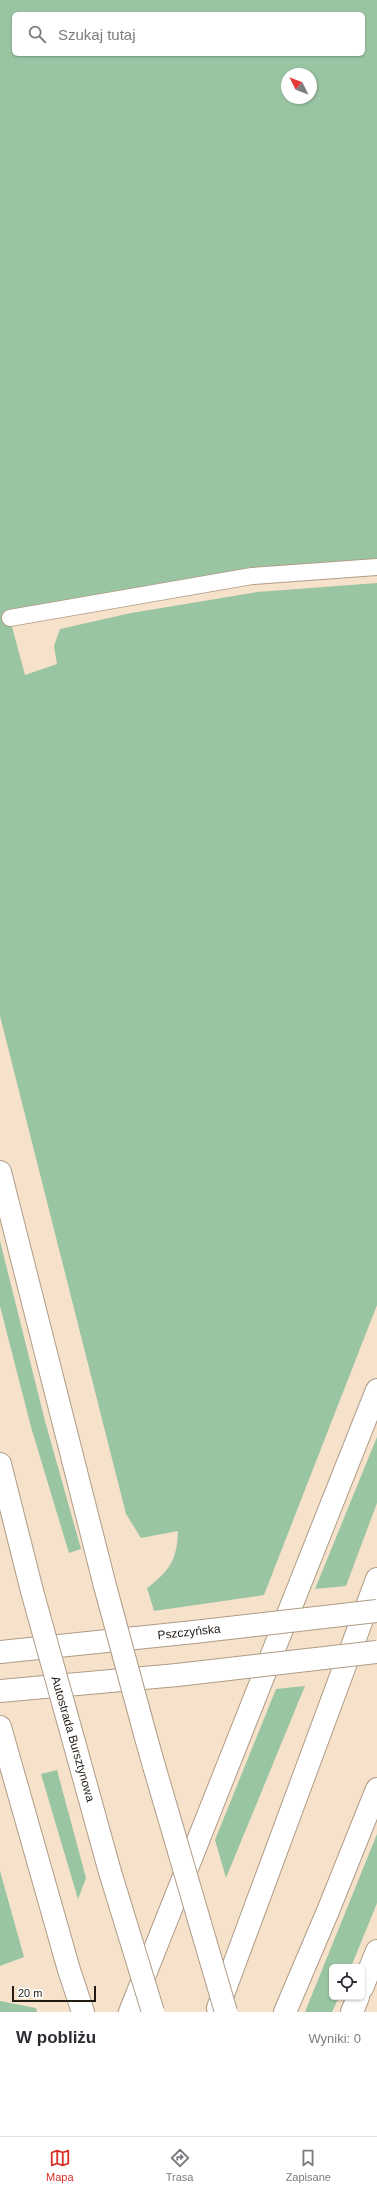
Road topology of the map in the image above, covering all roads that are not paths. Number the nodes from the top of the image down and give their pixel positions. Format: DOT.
graph roads {
  1 [pos="377,567"];
  2 [pos="10,618"];
  3 [pos="0,1172"];
  4 [pos="377,1390"];
  5 [pos="0,1464"];
  6 [pos="377,1579"];
  7 [pos="377,1611"];
  8 [pos="0,1652"];
  9 [pos="377,1652"];
  10 [pos="0,1691"];
  11 [pos="3,1736"];
  12 [pos="377,1789"];
  13 [pos="377,1951"];
  14 [pos="365,1981"];
  15 [pos="357,2000"];
  16 [pos="83,2012"];
  17 [pos="130,2012"];
  18 [pos="154,2012"];
  19 [pos="216,2012"];
  20 [pos="226,2012"];
  21 [pos="285,2012"];
  22 [pos="352,2012"];
  1 -- 2 [label="lane"];
  3 -- 20 [label="main road, bridge"];
  4 -- 17 [label="main road"];
  5 -- 18 [label="main road, Autostrada Bursztynowa, bridge"];
  6 -- 19 [label="main road"];
  7 -- 8 [label="main road, Pszczyńska, bridge"];
  9 -- 10 [label="main road, bridge"];
  11 -- 16 [label="main road"];
  12 -- 21 [label="main road"];
  13 -- 14 [label="main road"];
  15 -- 22 [label="main road"];
}
